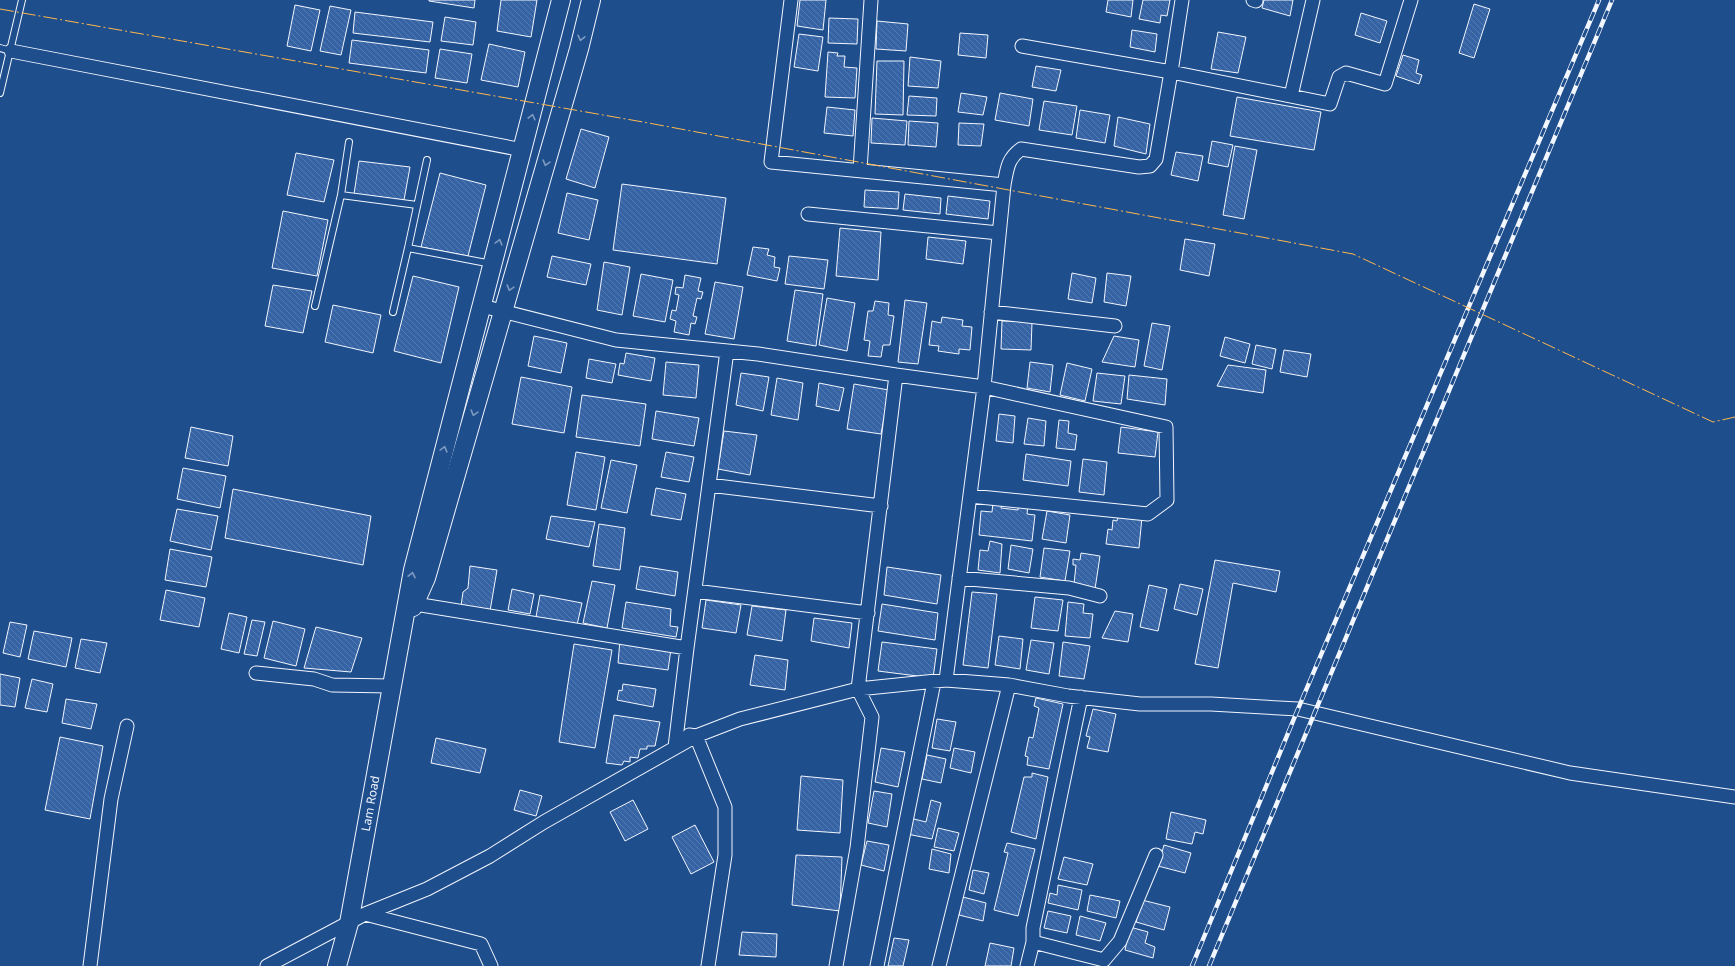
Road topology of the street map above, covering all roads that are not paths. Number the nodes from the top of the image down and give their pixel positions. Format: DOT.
graph roads {
  1 [pos="22,0"];
  2 [pos="561,0"];
  3 [pos="591,0"];
  4 [pos="790,0"];
  5 [pos="871,0"];
  6 [pos="1182,0"];
  7 [pos="1313,0"];
  8 [pos="1411,0"];
  9 [pos="1022,46"];
  10 [pos="6,49"];
  11 [pos="1171,72"];
  12 [pos="0,93"];
  13 [pos="1290,96"];
  14 [pos="349,142"];
  15 [pos="523,150"];
  16 [pos="426,160"];
  17 [pos="860,170"];
  18 [pos="1004,185"];
  19 [pos="341,195"];
  20 [pos="417,205"];
  21 [pos="808,214"];
  22 [pos="1000,233"];
  23 [pos="408,248"];
  24 [pos="493,265"];
  25 [pos="315,306"];
  26 [pos="482,306"];
  27 [pos="503,310"];
  28 [pos="393,312"];
  29 [pos="991,312"];
  30 [pos="1115,326"];
  31 [pos="727,351"];
  32 [pos="896,375"];
  33 [pos="984,386"];
  34 [pos="709,485"];
  35 [pos="970,496"];
  36 [pos="880,506"];
  37 [pos="959,578"];
  38 [pos="694,591"];
  39 [pos="1100,596"];
  40 [pos="415,604"];
  41 [pos="868,613"];
  42 [pos="399,641"];
  43 [pos="686,648"];
  44 [pos="256,673"];
  45 [pos="940,681"];
  46 [pos="1009,685"];
  47 [pos="391,686"];
  48 [pos="858,689"];
  49 [pos="1080,697"];
  50 [pos="128,726"];
  51 [pos="677,733"];
  52 [pos="696,736"];
  53 [pos="676,747"];
  54 [pos="1735,797"];
  55 [pos="1156,855"];
  56 [pos="357,918"];
  57 [pos="1033,942"];
  58 [pos="90,966"];
  59 [pos="267,966"];
  60 [pos="337,966"];
  61 [pos="491,966"];
  62 [pos="708,966"];
  63 [pos="836,966"];
  64 [pos="877,966"];
  65 [pos="939,966"];
  66 [pos="1028,966"];
  1 -- 10 [label="lane"];
  15 -- 2 [label="main road, one-way"];
  3 -- 27 [label="main road, one-way"];
  4 -- 17 [label="street"];
  5 -- 17 [label="street"];
  6 -- 11 [label="street"];
  7 -- 13 [label="street"];
  8 -- 13 [label="street"];
  9 -- 11 [label="street"];
  10 -- 12 [label="lane"];
  10 -- 15 [label="street"];
  11 -- 13 [label="street"];
  11 -- 18 [label="street"];
  14 -- 19 [label="lane"];
  24 -- 15 [label="main road, one-way"];
  16 -- 20 [label="lane"];
  17 -- 18 [label="street"];
  18 -- 22 [label="street"];
  19 -- 20 [label="lane"];
  19 -- 25 [label="lane"];
  20 -- 23 [label="lane"];
  21 -- 22 [label="street"];
  22 -- 29 [label="street"];
  23 -- 24 [label="lane"];
  23 -- 28 [label="lane"];
  24 -- 26 [label="main road"];
  26 -- 27 [label="street"];
  42 -- 26 [label="main road, one-way"];
  27 -- 31 [label="street"];
  27 -- 40 [label="main road, one-way"];
  29 -- 30 [label="street"];
  29 -- 33 [label="street"];
  31 -- 32 [label="street"];
  31 -- 34 [label="street"];
  32 -- 33 [label="street"];
  32 -- 36 [label="street"];
  33 -- 35 [label="street"];
  33 -- 35 [label="street"];
  34 -- 36 [label="street"];
  34 -- 38 [label="street"];
  35 -- 37 [label="street"];
  36 -- 41 [label="street"];
  37 -- 39 [label="street"];
  37 -- 45 [label="street"];
  38 -- 41 [label="street"];
  38 -- 43 [label="street"];
  40 -- 42 [label="main road"];
  40 -- 43 [label="street"];
  41 -- 48 [label="street"];
  42 -- 47 [label="main road, Lam Road"];
  43 -- 51 [label="street"];
  44 -- 47 [label="street"];
  45 -- 46 [label="street"];
  45 -- 48 [label="street"];
  45 -- 64 [label="street"];
  46 -- 49 [label="street"];
  46 -- 65 [label="street"];
  47 -- 56 [label="main road, Lam Road"];
  48 -- 52 [label="street"];
  48 -- 63 [label="street"];
  49 -- 54 [label="street"];
  49 -- 57 [label="street"];
  50 -- 58 [label="street"];
  51 -- 52 [label="street"];
  51 -- 53 [label="street"];
  52 -- 53 [label="street"];
  52 -- 62 [label="street"];
  53 -- 56 [label="street"];
  55 -- 57 [label="street"];
  56 -- 59 [label="street"];
  56 -- 60 [label="main road, Lam Road"];
  56 -- 61 [label="street"];
  57 -- 66 [label="street"];
}
